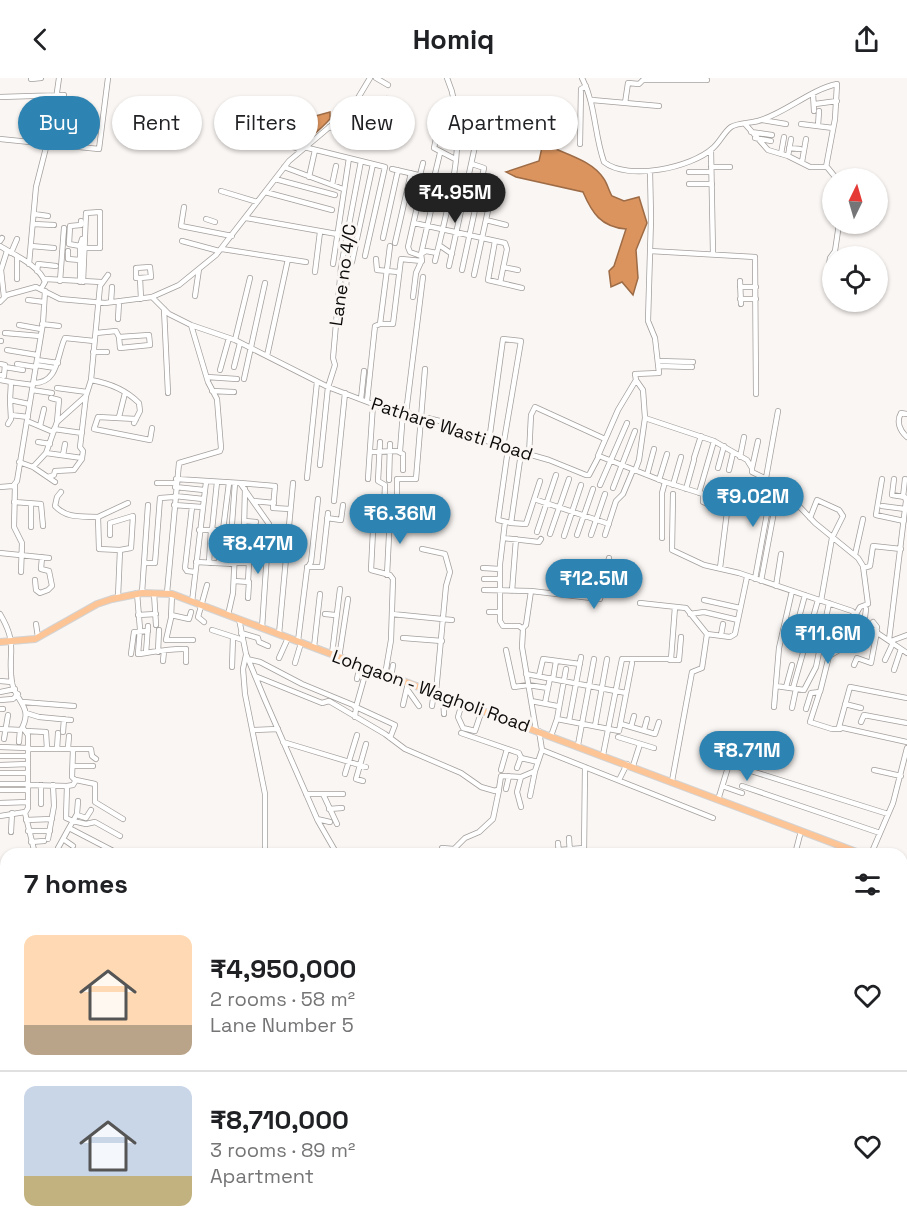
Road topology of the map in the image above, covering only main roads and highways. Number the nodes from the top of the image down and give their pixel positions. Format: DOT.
graph roads {
  1 [pos="0,642"];
  2 [pos="846,848"];
  1 -- 2 [label="main road, Lohgaon - Wagholi Road"];
}
